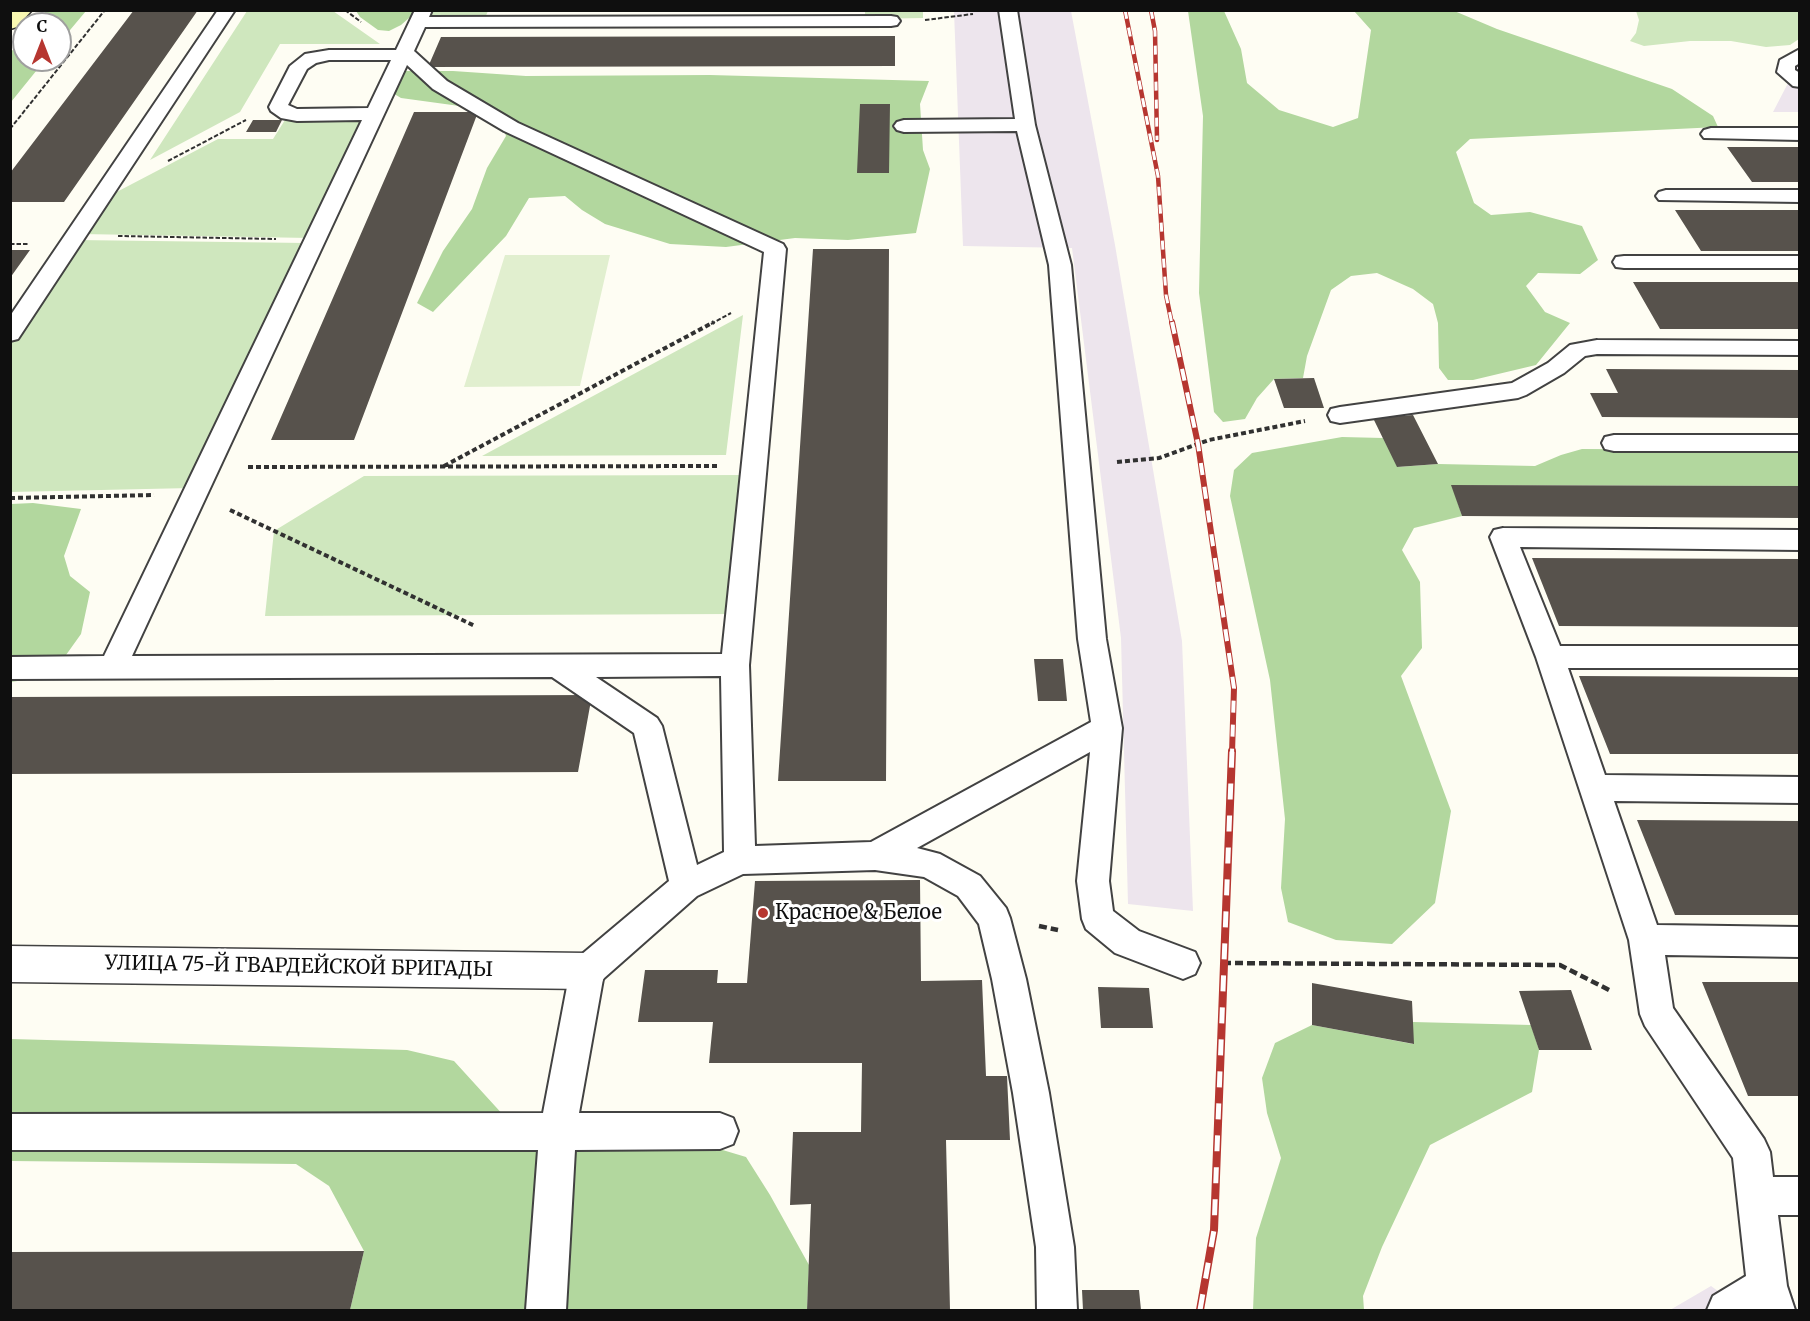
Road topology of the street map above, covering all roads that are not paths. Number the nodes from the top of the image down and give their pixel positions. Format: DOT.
graph roads {
  1 [pos="22,10"];
  2 [pos="227,10"];
  3 [pos="1008,12"];
  4 [pos="421,16"];
  5 [pos="891,21"];
  6 [pos="10,24"];
  7 [pos="404,53"];
  8 [pos="1800,54"];
  9 [pos="1800,82"];
  10 [pos="375,114"];
  11 [pos="1025,125"];
  12 [pos="904,126"];
  13 [pos="1712,134"];
  14 [pos="1800,134"];
  15 [pos="1666,196"];
  16 [pos="1800,196"];
  17 [pos="1624,262"];
  18 [pos="1800,262"];
  19 [pos="10,334"];
  20 [pos="1800,348"];
  21 [pos="1340,415"];
  22 [pos="1614,443"];
  23 [pos="1800,444"];
  24 [pos="1800,540"];
  25 [pos="1550,657"];
  26 [pos="1800,657"];
  27 [pos="735,664"];
  28 [pos="556,665"];
  29 [pos="113,667"];
  30 [pos="10,668"];
  31 [pos="1107,728"];
  32 [pos="1594,788"];
  33 [pos="1800,790"];
  34 [pos="875,855"];
  35 [pos="740,860"];
  36 [pos="686,886"];
  37 [pos="1646,940"];
  38 [pos="1800,942"];
  39 [pos="1183,963"];
  40 [pos="10,964"];
  41 [pos="587,971"];
  42 [pos="558,1131"];
  43 [pos="720,1131"];
  44 [pos="10,1132"];
  45 [pos="1756,1196"];
  46 [pos="1800,1196"];
  47 [pos="1771,1298"];
  48 [pos="546,1311"];
  49 [pos="1057,1311"];
  50 [pos="1727,1311"];
  1 -- 6 [label="main road"];
  2 -- 19 [label="lane"];
  3 -- 11 [label="lane"];
  4 -- 5 [label="lane"];
  4 -- 7 [label="lane"];
  7 -- 10 [label="lane"];
  7 -- 10 [label="lane"];
  7 -- 27 [label="lane"];
  8 -- 9 [label="lane"];
  10 -- 29 [label="lane"];
  11 -- 12 [label="lane"];
  11 -- 31 [label="lane"];
  13 -- 14 [label="lane"];
  15 -- 16 [label="lane"];
  17 -- 18 [label="lane"];
  20 -- 21 [label="lane"];
  22 -- 23 [label="lane"];
  24 -- 25 [label="lane"];
  25 -- 26 [label="lane"];
  25 -- 32 [label="lane"];
  27 -- 28 [label="lane"];
  27 -- 35 [label="lane"];
  28 -- 29 [label="lane"];
  28 -- 36 [label="lane"];
  29 -- 30 [label="lane"];
  31 -- 34 [label="lane"];
  31 -- 39 [label="lane"];
  32 -- 33 [label="lane"];
  32 -- 37 [label="lane"];
  34 -- 35 [label="lane"];
  34 -- 49 [label="lane"];
  35 -- 36 [label="lane"];
  36 -- 41 [label="lane"];
  37 -- 38 [label="lane"];
  37 -- 45 [label="lane"];
  40 -- 41 [label="street, УЛИЦА 75-Й ГВАРДЕЙСКОЙ БРИГАДЫ"];
  41 -- 42 [label="lane"];
  42 -- 43 [label="lane"];
  42 -- 44 [label="lane"];
  42 -- 48 [label="lane"];
  45 -- 46 [label="lane"];
  45 -- 47 [label="lane"];
  47 -- 50 [label="lane"];
}
